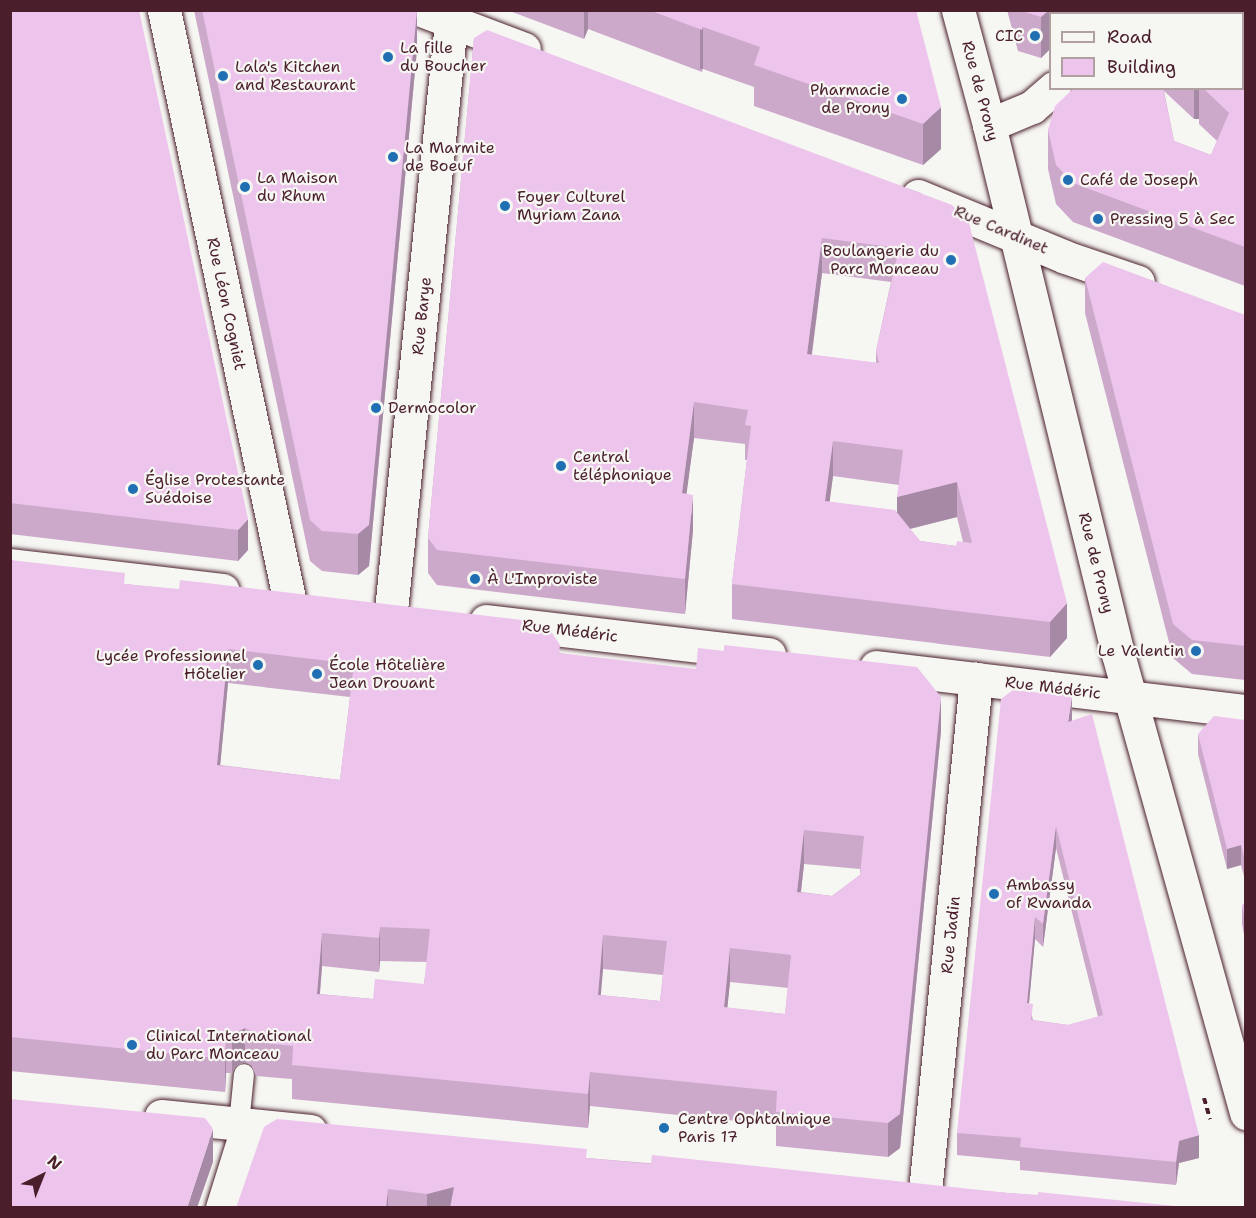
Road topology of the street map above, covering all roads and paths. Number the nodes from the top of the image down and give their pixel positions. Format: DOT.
graph roads {
  1 [pos="164,10"];
  2 [pos="958,10"];
  3 [pos="436,16"];
  4 [pos="551,59"];
  5 [pos="1052,90"];
  6 [pos="989,125"];
  7 [pos="885,184"];
  8 [pos="1014,234"];
  9 [pos="1167,292"];
  10 [pos="10,565"];
  11 [pos="289,598"];
  12 [pos="323,602"];
  13 [pos="357,606"];
  14 [pos="391,610"];
  15 [pos="426,614"];
  16 [pos="461,618"];
  17 [pos="801,658"];
  18 [pos="848,663"];
  19 [pos="976,679"];
  20 [pos="1130,696"];
  21 [pos="1245,711"];
  22 [pos="1231,1012"];
  23 [pos="244,1074"];
  24 [pos="1204,1098"];
  25 [pos="131,1113"];
  26 [pos="1245,1113"];
  27 [pos="1210,1119"];
  28 [pos="244,1125"];
  29 [pos="339,1134"];
  30 [pos="891,1189"];
  31 [pos="925,1192"];
  32 [pos="961,1195"];
  33 [pos="222,1208"];
  1 -- 11 [label="street, Rue Léon Cogniet"];
  2 -- 6 [label="street, Rue de Prony"];
  3 -- 4 [label="street"];
  3 -- 14 [label="street, Rue Barye"];
  5 -- 6 [label="street"];
  6 -- 8 [label="street, Rue de Prony"];
  7 -- 8 [label="street, Rue Cardinet"];
  8 -- 9 [label="street, Rue Cardinet"];
  8 -- 20 [label="street, Rue de Prony"];
  10 -- 11 [label="street"];
  11 -- 12 [label="street"];
  13 -- 14 [label="street"];
  14 -- 15 [label="street"];
  16 -- 17 [label="street, Rue Médéric"];
  18 -- 19 [label="street, Rue Médéric"];
  19 -- 20 [label="street, Rue Médéric"];
  19 -- 31 [label="street, Rue Jadin"];
  20 -- 21 [label="street, Rue Médéric"];
  20 -- 22 [label="street, Rue de Prony"];
  22 -- 26 [label="street, Rue de Prony"];
  23 -- 28 [label="lane"];
  24 -- 27 [label="path"];
  25 -- 28 [label="street"];
  28 -- 29 [label="street"];
  28 -- 33 [label="street"];
  30 -- 31 [label="street"];
  31 -- 32 [label="street"];
}
